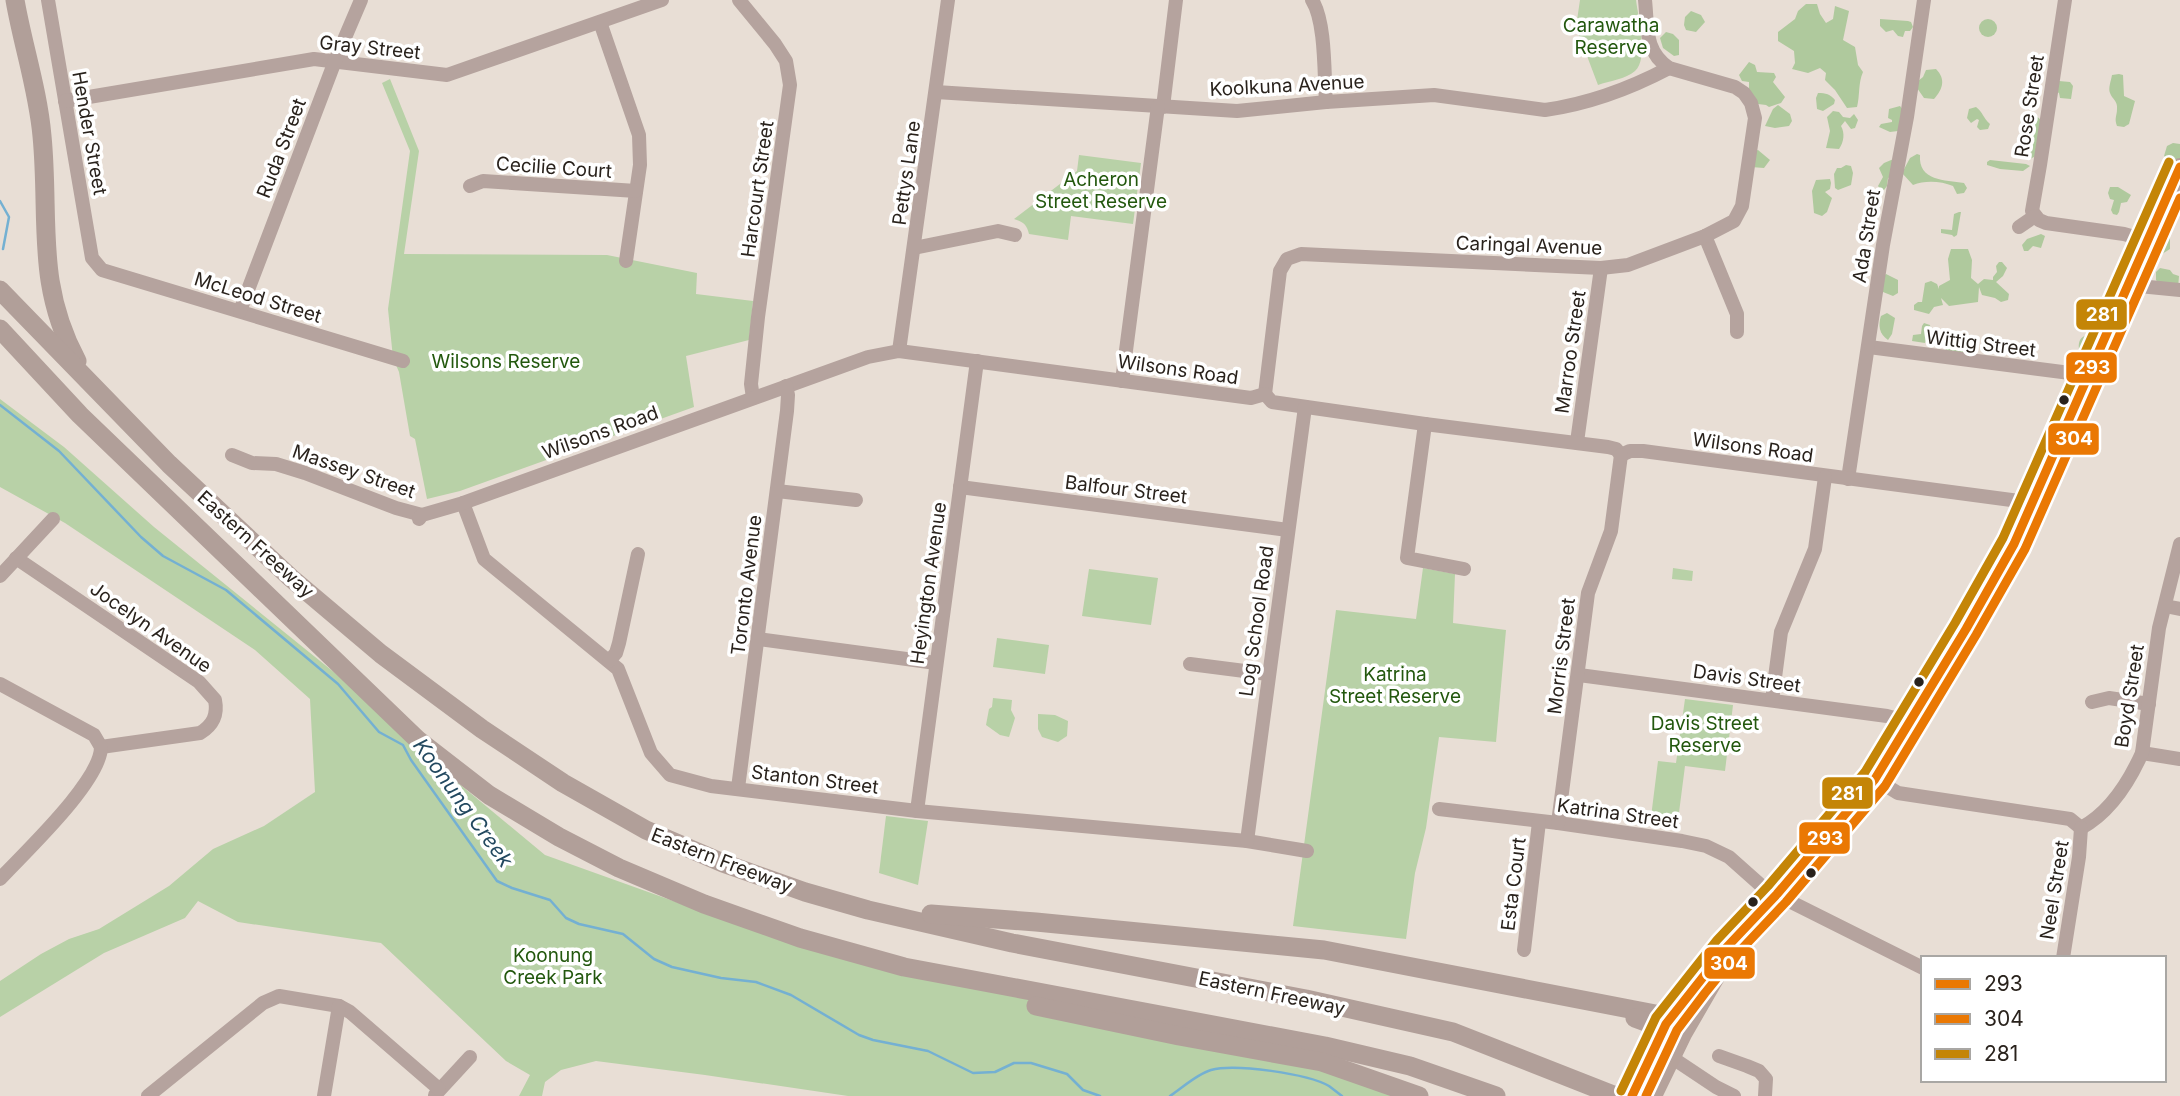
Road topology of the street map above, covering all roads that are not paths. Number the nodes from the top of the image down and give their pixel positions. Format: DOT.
graph roads {
  1 [pos="15,0"];
  2 [pos="48,0"];
  3 [pos="362,0"];
  4 [pos="662,0"];
  5 [pos="739,0"];
  6 [pos="948,0"];
  7 [pos="1176,0"];
  8 [pos="1312,0"];
  9 [pos="1646,0"];
  10 [pos="1924,0"];
  11 [pos="2065,0"];
  12 [pos="600,22"];
  13 [pos="1655,56"];
  14 [pos="335,61"];
  15 [pos="1670,68"];
  16 [pos="1636,85"];
  17 [pos="936,92"];
  18 [pos="65,101"];
  19 [pos="1326,102"];
  20 [pos="1160,107"];
  21 [pos="2180,167"];
  22 [pos="470,186"];
  23 [pos="636,191"];
  24 [pos="2035,216"];
  25 [pos="2019,227"];
  26 [pos="1015,235"];
  27 [pos="1705,236"];
  28 [pos="914,248"];
  29 [pos="2145,248"];
  30 [pos="626,261"];
  31 [pos="1601,268"];
  32 [pos="102,270"];
  33 [pos="2129,285"];
  34 [pos="2163,288"];
  35 [pos="0,290"];
  36 [pos="2180,290"];
  37 [pos="240,311"];
  38 [pos="0,329"];
  39 [pos="1737,332"];
  40 [pos="0,345"];
  41 [pos="1869,346"];
  42 [pos="899,351"];
  43 [pos="977,361"];
  44 [pos="403,362"];
  45 [pos="2088,380"];
  46 [pos="1122,381"];
  47 [pos="786,386"];
  48 [pos="97,391"];
  49 [pos="1265,394"];
  50 [pos="753,398"];
  51 [pos="1305,407"];
  52 [pos="80,415"];
  53 [pos="1425,424"];
  54 [pos="1577,442"];
  55 [pos="232,455"];
  56 [pos="1621,455"];
  57 [pos="1825,477"];
  58 [pos="1848,479"];
  59 [pos="960,487"];
  60 [pos="777,491"];
  61 [pos="856,500"];
  62 [pos="463,503"];
  63 [pos="2032,505"];
  64 [pos="421,517"];
  65 [pos="53,519"];
  66 [pos="1288,530"];
  67 [pos="2180,544"];
  68 [pos="638,554"];
  69 [pos="16,558"];
  70 [pos="1464,569"];
  71 [pos="0,576"];
  72 [pos="2165,606"];
  73 [pos="2180,608"];
  74 [pos="758,639"];
  75 [pos="609,661"];
  76 [pos="936,663"];
  77 [pos="1190,664"];
  78 [pos="1268,674"];
  79 [pos="1579,675"];
  80 [pos="0,684"];
  81 [pos="1772,700"];
  82 [pos="2092,702"];
  83 [pos="2148,704"];
  84 [pos="1908,723"];
  85 [pos="101,747"];
  86 [pos="2142,753"];
  87 [pos="2180,759"];
  88 [pos="1875,779"];
  89 [pos="738,788"];
  90 [pos="1439,809"];
  91 [pos="917,811"];
  92 [pos="1539,822"];
  93 [pos="1558,824"];
  94 [pos="2081,828"];
  95 [pos="1247,841"];
  96 [pos="1307,851"];
  97 [pos="0,879"];
  98 [pos="1777,894"];
  99 [pos="704,904"];
  100 [pos="868,910"];
  101 [pos="1746,928"];
  102 [pos="1524,950"];
  103 [pos="2063,956"];
  104 [pos="1921,967"];
  105 [pos="339,1006"];
  106 [pos="1666,1025"];
  107 [pos="1718,1056"];
  108 [pos="470,1057"];
  109 [pos="1671,1058"];
  110 [pos="437,1093"];
  111 [pos="148,1096"];
  112 [pos="324,1096"];
  113 [pos="1419,1096"];
  114 [pos="1496,1096"];
  115 [pos="1616,1096"];
  116 [pos="1632,1096"];
  117 [pos="1653,1096"];
  118 [pos="1734,1096"];
  119 [pos="1765,1096"];
  1 -- 48 [label="highway"];
  2 -- 18 [label="street, Hender Street"];
  3 -- 14 [label="street, Ruda Street"];
  4 -- 12 [label="street, Gray Street"];
  5 -- 50 [label="street, Harcourt Street"];
  6 -- 17 [label="street, Pettys Lane"];
  7 -- 20 [label="street"];
  8 -- 19 [label="street"];
  9 -- 13 [label="street"];
  10 -- 41 [label="street, Ada Street"];
  11 -- 24 [label="street, Rose Street"];
  12 -- 14 [label="street, Gray Street"];
  12 -- 23 [label="street"];
  13 -- 15 [label="street, Caringal Avenue"];
  13 -- 16 [label="street"];
  14 -- 18 [label="street, Gray Street"];
  14 -- 37 [label="street, Ruda Street"];
  15 -- 16 [label="street, Koolkuna Avenue"];
  15 -- 27 [label="street, Caringal Avenue"];
  16 -- 19 [label="street, Koolkuna Avenue"];
  17 -- 20 [label="street, Koolkuna Avenue"];
  17 -- 28 [label="street, Pettys Lane"];
  18 -- 32 [label="street, Hender Street"];
  19 -- 20 [label="street, Koolkuna Avenue"];
  20 -- 46 [label="street"];
  21 -- 29 [label="main road"];
  22 -- 23 [label="street, Cecilie Court"];
  23 -- 30 [label="street"];
  24 -- 25 [label="street"];
  24 -- 29 [label="street"];
  26 -- 28 [label="street"];
  27 -- 31 [label="street, Caringal Avenue"];
  27 -- 39 [label="street"];
  28 -- 42 [label="street, Pettys Lane"];
  29 -- 33 [label="main road"];
  29 -- 34 [label="street"];
  31 -- 49 [label="street, Caringal Avenue"];
  31 -- 54 [label="street, Marroo Street"];
  32 -- 37 [label="street, McLeod Street"];
  33 -- 34 [label="street"];
  33 -- 45 [label="main road"];
  34 -- 36 [label="street"];
  35 -- 48 [label="highway, Eastern Freeway"];
  37 -- 44 [label="street, McLeod Street"];
  38 -- 52 [label="highway, Eastern Freeway"];
  40 -- 52 [label="highway"];
  41 -- 45 [label="street, Wittig Street"];
  41 -- 58 [label="street, Ada Street"];
  42 -- 43 [label="street, Wilsons Road"];
  42 -- 47 [label="street, Wilsons Road"];
  43 -- 46 [label="street, Wilsons Road"];
  43 -- 59 [label="street, Heyington Avenue"];
  45 -- 63 [label="main road"];
  46 -- 49 [label="street, Wilsons Road"];
  47 -- 50 [label="street, Wilsons Road"];
  47 -- 60 [label="street, Toronto Avenue"];
  48 -- 100 [label="highway, Eastern Freeway"];
  49 -- 51 [label="street, Wilsons Road"];
  50 -- 62 [label="street, Wilsons Road"];
  51 -- 53 [label="street, Wilsons Road"];
  51 -- 66 [label="street, Log School Road"];
  52 -- 99 [label="highway, Eastern Freeway"];
  53 -- 54 [label="street, Wilsons Road"];
  53 -- 70 [label="street"];
  54 -- 56 [label="street, Wilsons Road"];
  55 -- 64 [label="street, Massey Street"];
  56 -- 57 [label="street, Wilsons Road"];
  56 -- 79 [label="street, Morris Street"];
  57 -- 58 [label="street, Wilsons Road"];
  57 -- 81 [label="street"];
  58 -- 63 [label="street, Wilsons Road"];
  59 -- 66 [label="street, Balfour Street"];
  59 -- 76 [label="street, Heyington Avenue"];
  60 -- 61 [label="street"];
  60 -- 74 [label="street, Toronto Avenue"];
  62 -- 64 [label="street, Wilsons Road"];
  62 -- 75 [label="street, Stanton Street"];
  63 -- 84 [label="main road"];
  65 -- 69 [label="street"];
  66 -- 78 [label="street, Log School Road"];
  67 -- 72 [label="street, Boyd Street"];
  68 -- 75 [label="street"];
  69 -- 71 [label="street"];
  69 -- 85 [label="street, Jocelyn Avenue"];
  72 -- 73 [label="street"];
  72 -- 83 [label="street, Boyd Street"];
  74 -- 76 [label="street"];
  74 -- 89 [label="street, Toronto Avenue"];
  75 -- 89 [label="street, Stanton Street"];
  76 -- 91 [label="street, Heyington Avenue"];
  77 -- 78 [label="street"];
  78 -- 95 [label="street, Log School Road"];
  79 -- 81 [label="street, Davis Street"];
  79 -- 93 [label="street, Morris Street"];
  80 -- 85 [label="street"];
  81 -- 84 [label="street, Davis Street"];
  82 -- 83 [label="street"];
  83 -- 86 [label="street, Boyd Street"];
  84 -- 88 [label="main road"];
  85 -- 97 [label="street"];
  86 -- 87 [label="street"];
  86 -- 94 [label="street, Boyd Street"];
  88 -- 94 [label="street"];
  88 -- 98 [label="main road"];
  89 -- 91 [label="street, Stanton Street"];
  90 -- 92 [label="street, Katrina Street"];
  91 -- 95 [label="street, Stanton Street"];
  92 -- 93 [label="street, Katrina Street"];
  92 -- 102 [label="street, Esta Court"];
  93 -- 98 [label="street, Katrina Street"];
  94 -- 103 [label="street, Neel Street"];
  95 -- 96 [label="street, Stanton Street"];
  98 -- 101 [label="main road"];
  98 -- 104 [label="street, Katrina Street"];
  99 -- 113 [label="highway"];
  99 -- 114 [label="highway, Eastern Freeway"];
  100 -- 106 [label="highway"];
  100 -- 115 [label="highway, Eastern Freeway"];
  101 -- 106 [label="main road"];
  101 -- 109 [label="main road"];
  105 -- 110 [label="street"];
  105 -- 111 [label="street"];
  105 -- 112 [label="street"];
  106 -- 109 [label="main road"];
  106 -- 116 [label="main road"];
  107 -- 119 [label="street"];
  108 -- 110 [label="street"];
  109 -- 117 [label="main road"];
  109 -- 118 [label="street"];
}
